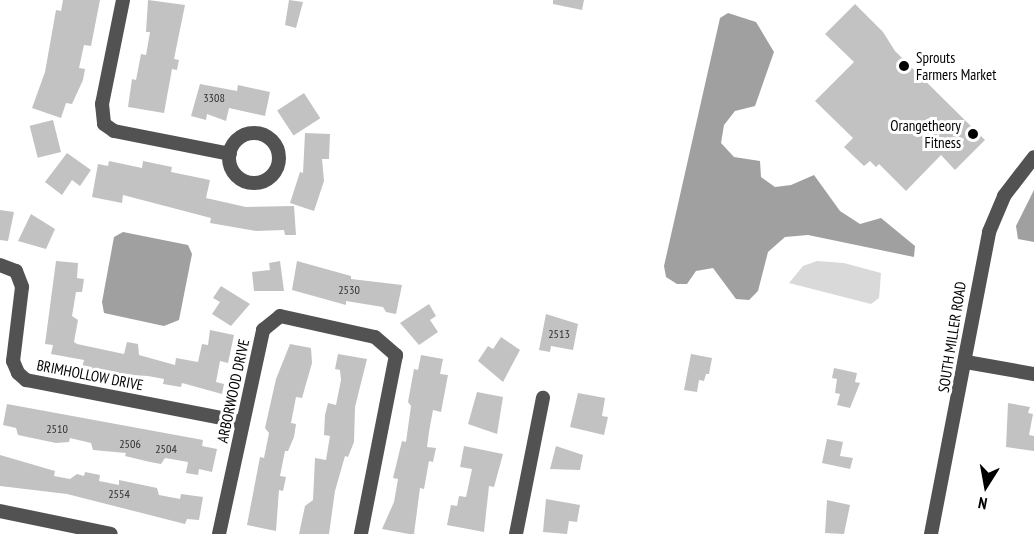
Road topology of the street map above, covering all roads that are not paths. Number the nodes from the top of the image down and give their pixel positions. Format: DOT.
graph roads {
  1 [pos="123,0"];
  2 [pos="230,154"];
  3 [pos="1034,157"];
  4 [pos="0,265"];
  5 [pos="966,362"];
  6 [pos="1034,374"];
  7 [pos="543,398"];
  8 [pos="243,422"];
  9 [pos="0,511"];
  10 [pos="111,534"];
  11 [pos="219,534"];
  12 [pos="361,534"];
  13 [pos="516,534"];
  14 [pos="931,534"];
  1 -- 2 [label="street"];
  3 -- 5 [label="street, SOUTH MILLER ROAD"];
  4 -- 8 [label="street, BRIMHOLLOW DRIVE"];
  5 -- 6 [label="street"];
  5 -- 14 [label="street, SOUTH MILLER ROAD"];
  7 -- 13 [label="street"];
  8 -- 11 [label="street, ARBORWOOD DRIVE"];
  8 -- 12 [label="street, ARBORWOOD DRIVE"];
  9 -- 10 [label="street"];
}
